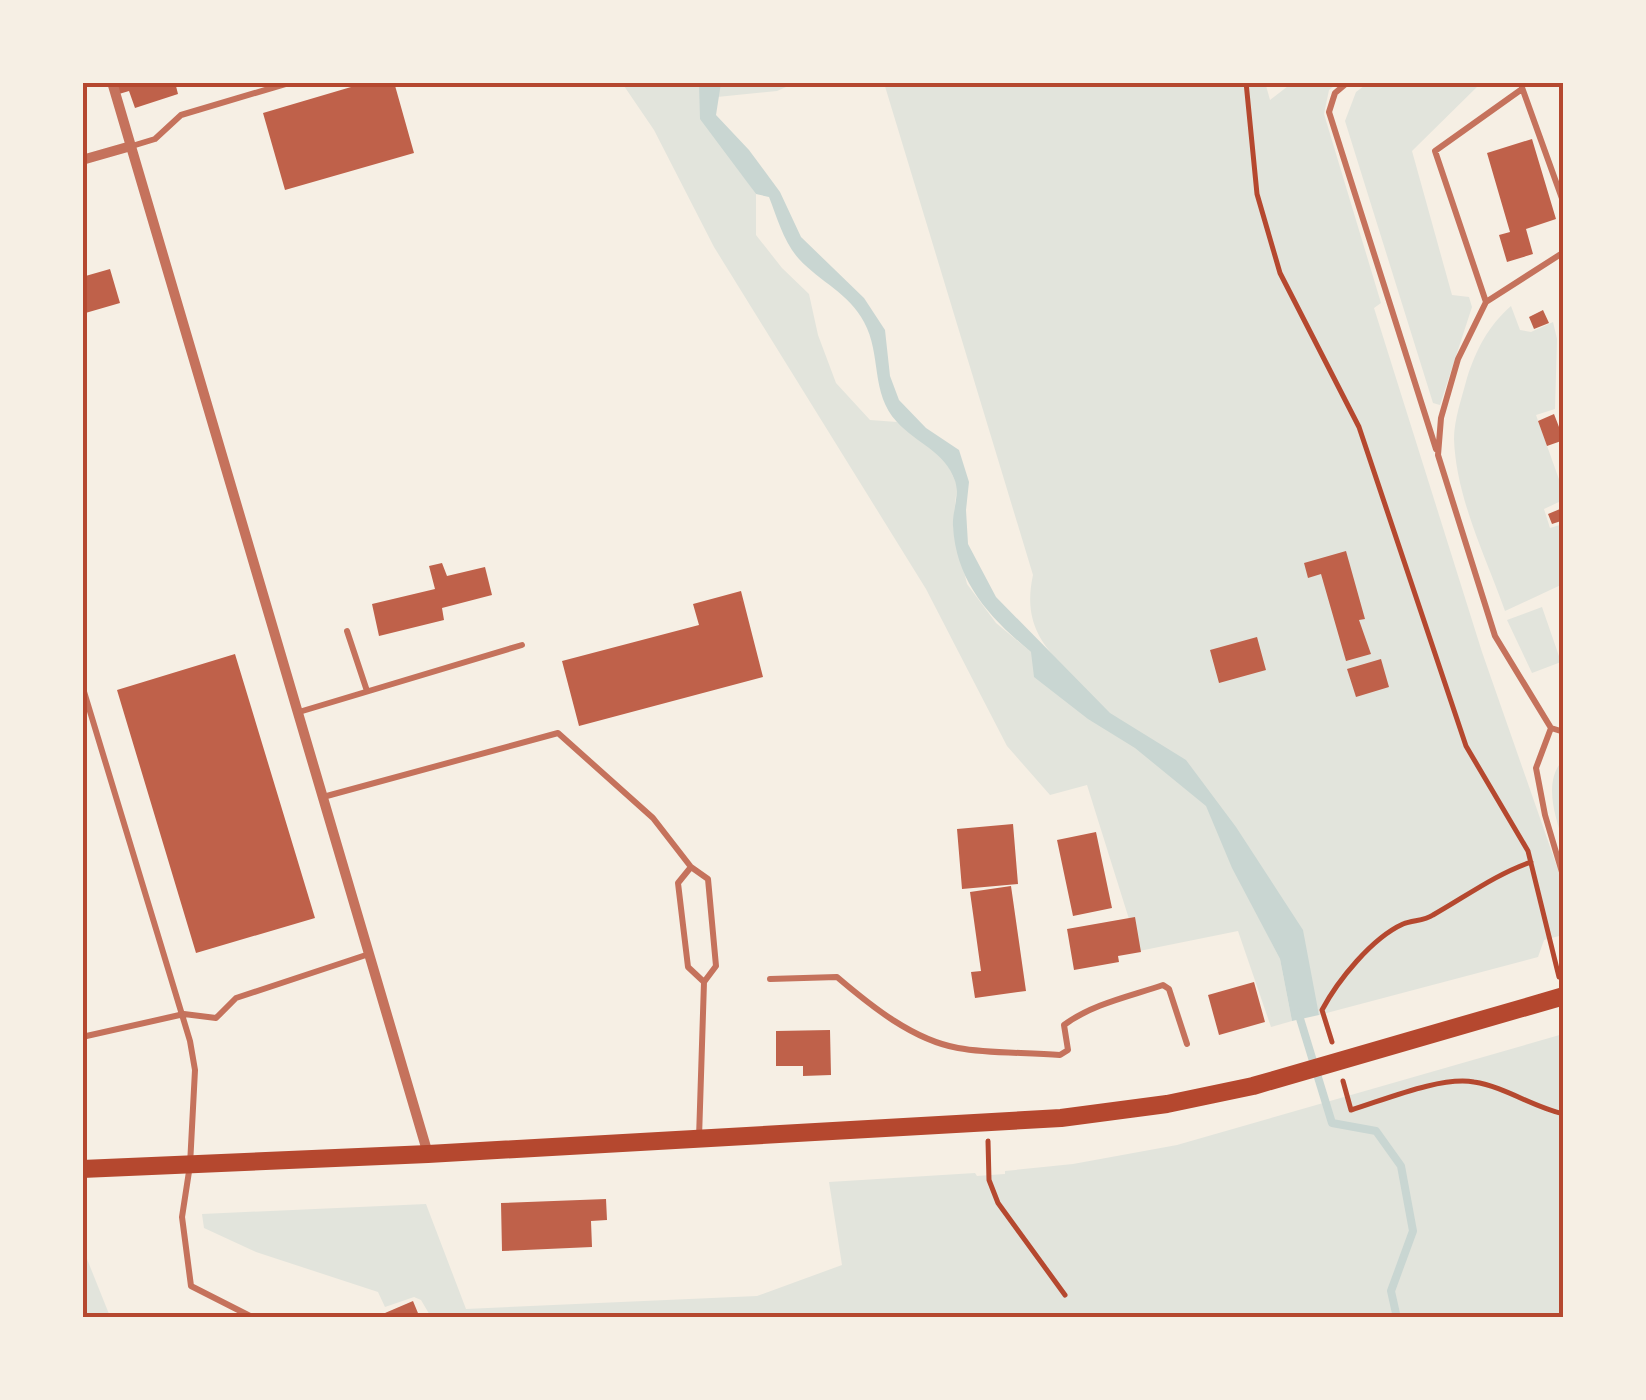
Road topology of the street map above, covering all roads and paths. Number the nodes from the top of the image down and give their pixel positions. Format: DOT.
graph roads {
  1 [pos="112,82"];
  2 [pos="292,82"];
  3 [pos="1246,82"];
  4 [pos="1348,82"];
  5 [pos="1521,86"];
  6 [pos="131,146"];
  7 [pos="82,160"];
  8 [pos="1564,204"];
  9 [pos="1564,252"];
  10 [pos="1486,302"];
  11 [pos="1438,455"];
  12 [pos="347,631"];
  13 [pos="522,645"];
  14 [pos="82,685"];
  15 [pos="367,691"];
  16 [pos="298,712"];
  17 [pos="1551,728"];
  18 [pos="1564,732"];
  19 [pos="322,798"];
  20 [pos="1530,862"];
  21 [pos="691,867"];
  22 [pos="1564,879"];
  23 [pos="369,954"];
  24 [pos="770,979"];
  25 [pos="704,982"];
  26 [pos="1564,996"];
  27 [pos="1322,1010"];
  28 [pos="184,1014"];
  29 [pos="82,1037"];
  30 [pos="1187,1044"];
  31 [pos="1351,1110"];
  32 [pos="1564,1114"];
  33 [pos="987,1123"];
  34 [pos="699,1139"];
  35 [pos="428,1154"];
  36 [pos="190,1165"];
  37 [pos="82,1169"];
  38 [pos="1065,1294"];
  39 [pos="254,1318"];
  1 -- 6 [label="street"];
  2 -- 6 [label="lane"];
  3 -- 20 [label="path"];
  4 -- 11 [label="lane"];
  5 -- 8 [label="lane"];
  5 -- 10 [label="lane"];
  6 -- 7 [label="street"];
  6 -- 16 [label="street"];
  9 -- 10 [label="lane"];
  10 -- 11 [label="lane"];
  11 -- 17 [label="lane"];
  12 -- 15 [label="lane"];
  13 -- 15 [label="lane"];
  14 -- 28 [label="lane"];
  15 -- 16 [label="lane"];
  16 -- 19 [label="street"];
  17 -- 18 [label="lane"];
  17 -- 22 [label="lane"];
  19 -- 21 [label="lane"];
  19 -- 23 [label="street"];
  20 -- 26 [label="path"];
  20 -- 27 [label="path"];
  21 -- 25 [label="lane"];
  21 -- 25 [label="lane"];
  23 -- 28 [label="lane"];
  23 -- 35 [label="street"];
  24 -- 30 [label="lane"];
  25 -- 34 [label="lane"];
  26 -- 33 [label="main road"];
  28 -- 29 [label="lane"];
  28 -- 36 [label="lane"];
  31 -- 32 [label="path"];
  33 -- 34 [label="main road"];
  33 -- 38 [label="path"];
  34 -- 35 [label="main road"];
  35 -- 36 [label="main road"];
  36 -- 37 [label="main road"];
  36 -- 39 [label="lane"];
}
